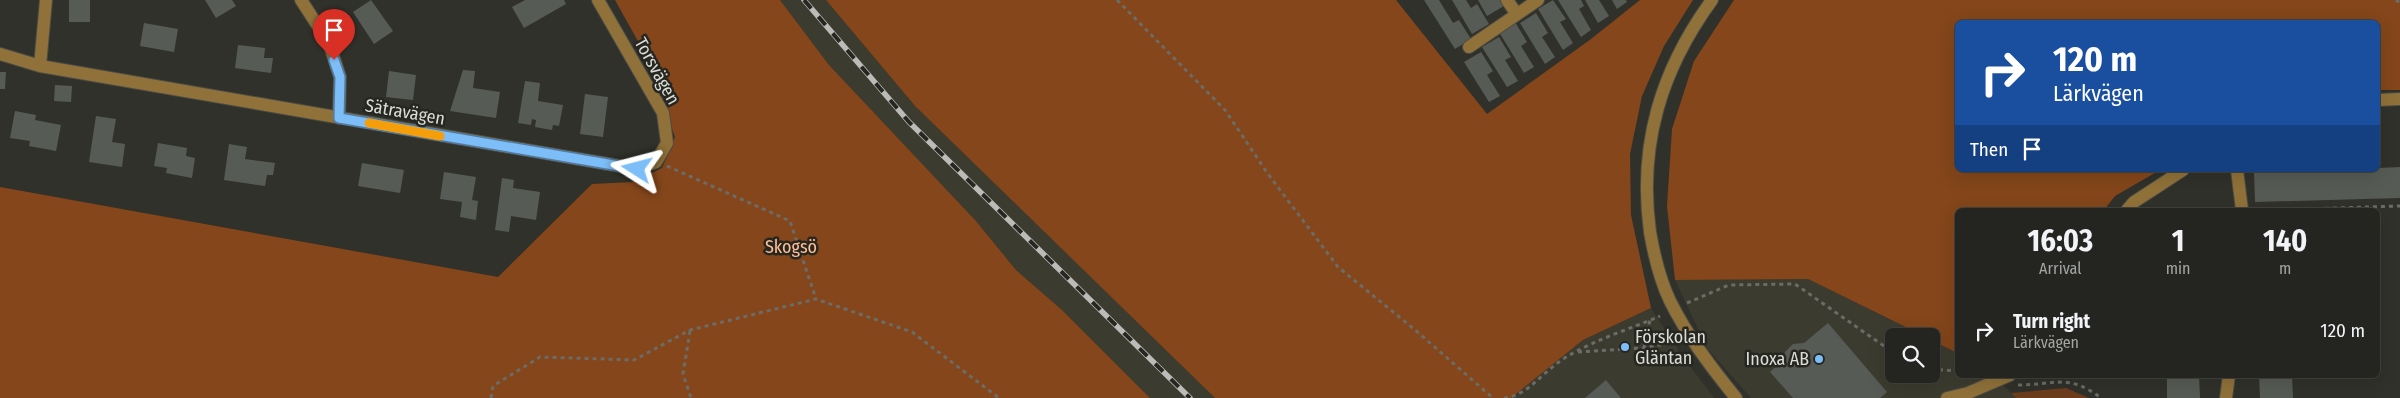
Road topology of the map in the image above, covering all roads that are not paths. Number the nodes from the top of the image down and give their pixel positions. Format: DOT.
graph roads {
  1 [pos="46,0"];
  2 [pos="301,0"];
  3 [pos="598,0"];
  4 [pos="1508,0"];
  5 [pos="1538,0"];
  6 [pos="1712,0"];
  7 [pos="1516,13"];
  8 [pos="1469,47"];
  9 [pos="0,54"];
  10 [pos="40,66"];
  11 [pos="2400,99"];
  12 [pos="2380,100"];
  13 [pos="339,118"];
  14 [pos="656,162"];
  15 [pos="2180,172"];
  16 [pos="2237,172"];
  17 [pos="2129,208"];
  18 [pos="2242,208"];
  19 [pos="2003,378"];
  20 [pos="2229,378"];
  21 [pos="1736,398"];
  22 [pos="1947,398"];
  23 [pos="2226,398"];
  1 -- 10 [label="street"];
  2 -- 13 [label="street"];
  3 -- 14 [label="street, Torsvägen"];
  4 -- 7 [label="street"];
  5 -- 7 [label="street"];
  6 -- 21 [label="street"];
  7 -- 8 [label="street"];
  9 -- 10 [label="street, Sätravägen"];
  10 -- 13 [label="street, Sätravägen"];
  11 -- 12 [label="street"];
  13 -- 14 [label="street, Sätravägen"];
  15 -- 17 [label="street"];
  16 -- 18 [label="street"];
  19 -- 22 [label="street"];
  20 -- 23 [label="street"];
}
